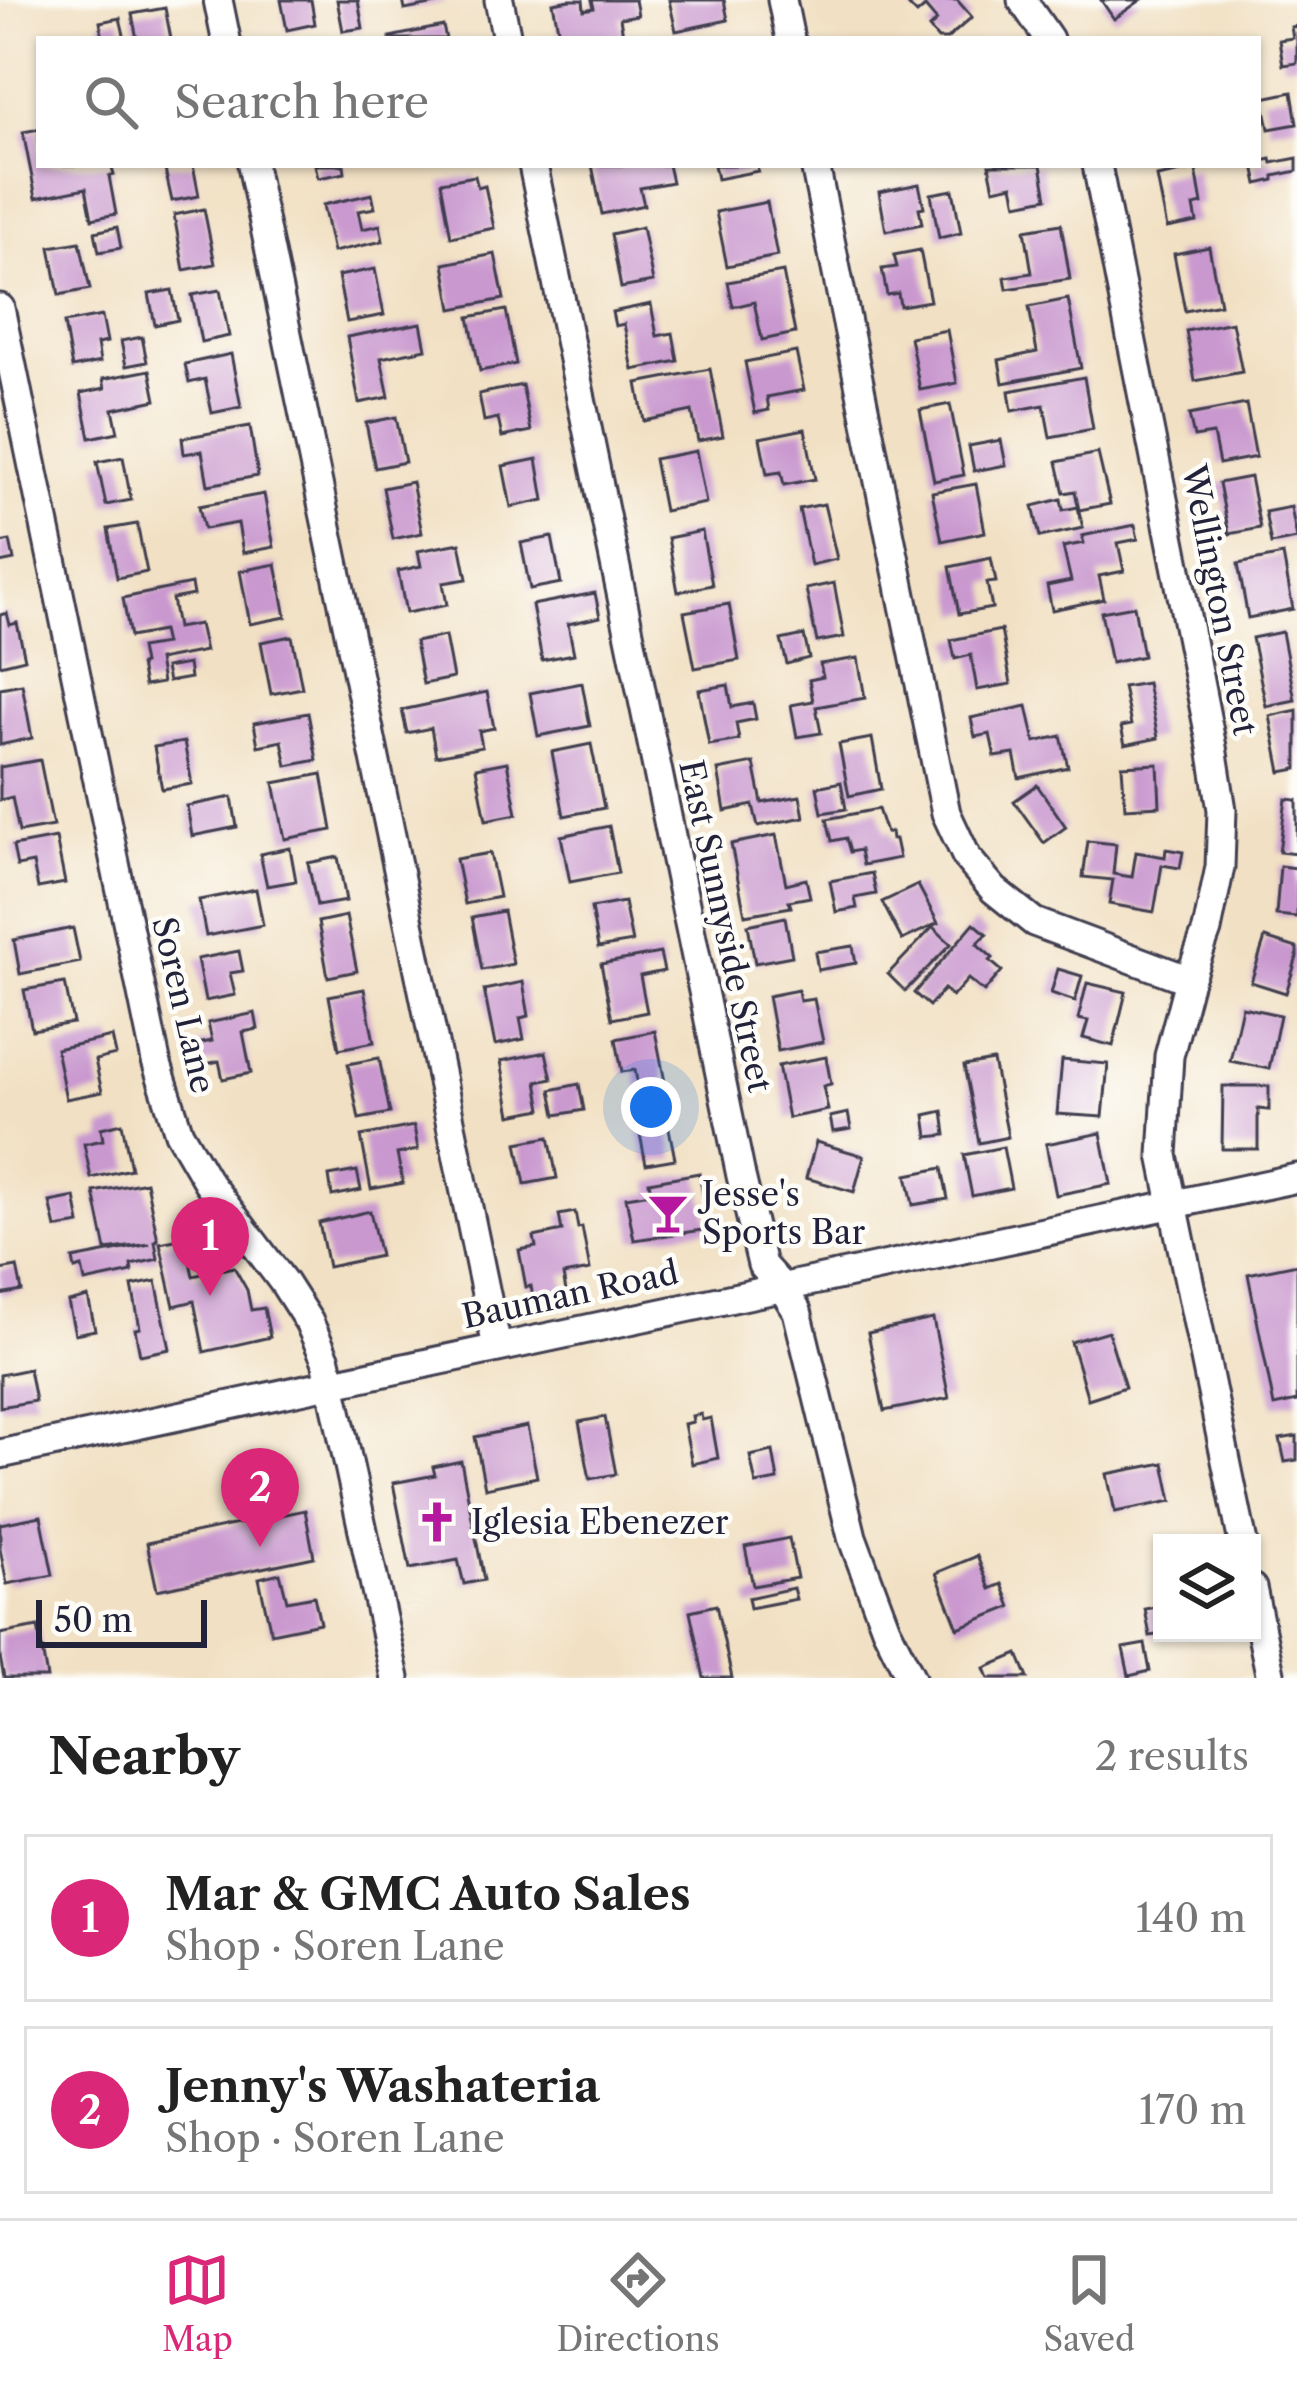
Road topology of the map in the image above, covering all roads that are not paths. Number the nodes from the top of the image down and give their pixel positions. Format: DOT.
graph roads {
  1 [pos="218,0"];
  2 [pos="500,0"];
  3 [pos="782,0"];
  4 [pos="1022,0"];
  5 [pos="225,36"];
  6 [pos="506,36"];
  7 [pos="789,36"];
  8 [pos="1047,36"];
  9 [pos="253,168"];
  10 [pos="534,168"];
  11 [pos="816,168"];
  12 [pos="1098,168"];
  13 [pos="0,308"];
  14 [pos="1189,980"];
  15 [pos="1297,1178"];
  16 [pos="1172,1204"];
  17 [pos="781,1286"];
  18 [pos="497,1347"];
  19 [pos="331,1382"];
  20 [pos="0,1454"];
  21 [pos="1241,1534"];
  22 [pos="1261,1631"];
  23 [pos="395,1678"];
  24 [pos="911,1678"];
  25 [pos="1271,1678"];
  1 -- 5 [label="street"];
  2 -- 6 [label="street"];
  3 -- 7 [label="street"];
  4 -- 8 [label="street"];
  9 -- 18 [label="street"];
  10 -- 17 [label="street, East Sunnyside Street"];
  11 -- 14 [label="street"];
  12 -- 14 [label="street, Wellington Street"];
  13 -- 19 [label="street, Soren Lane"];
  14 -- 16 [label="street, Wellington Street"];
  15 -- 16 [label="street, Bauman Road"];
  16 -- 17 [label="street, Bauman Road"];
  16 -- 21 [label="street, Wellington Street"];
  17 -- 18 [label="street, Bauman Road"];
  17 -- 24 [label="street, East Sunnyside Street"];
  18 -- 19 [label="street, Bauman Road"];
  19 -- 20 [label="street, Bauman Road"];
  19 -- 23 [label="street, Soren Lane"];
  22 -- 25 [label="street"];
}
